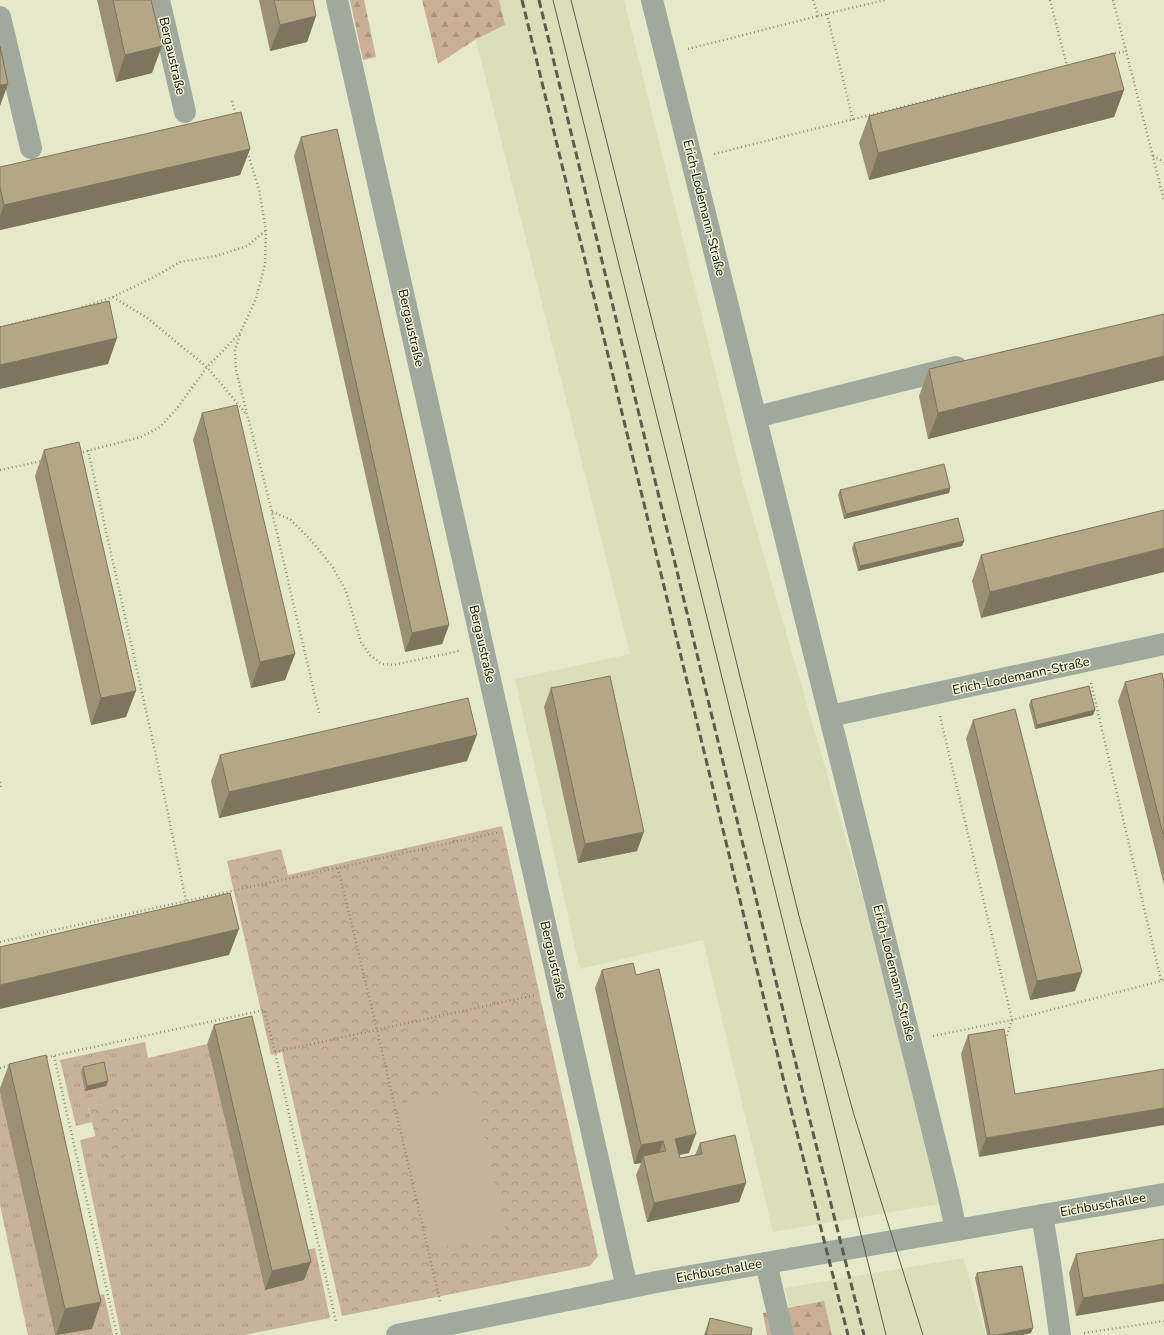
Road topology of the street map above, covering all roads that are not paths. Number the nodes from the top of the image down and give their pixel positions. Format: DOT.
graph roads {
  1 [pos="159,0"];
  2 [pos="337,0"];
  3 [pos="652,0"];
  4 [pos="0,18"];
  5 [pos="185,112"];
  6 [pos="31,148"];
  7 [pos="971,363"];
  8 [pos="756,417"];
  9 [pos="1164,644"];
  10 [pos="830,716"];
  11 [pos="1164,1194"];
  12 [pos="1042,1215"];
  13 [pos="956,1230"];
  14 [pos="766,1263"];
  15 [pos="627,1288"];
  16 [pos="1071,1334"];
  17 [pos="397,1335"];
  18 [pos="783,1335"];
  1 -- 5 [label="street, Bergaustraße"];
  2 -- 15 [label="street, Bergaustraße"];
  3 -- 8 [label="street, Erich-Lodemann-Straße"];
  4 -- 6 [label="street"];
  7 -- 8 [label="street"];
  8 -- 10 [label="street, Erich-Lodemann-Straße"];
  9 -- 10 [label="street, Erich-Lodemann-Straße"];
  10 -- 13 [label="street, Erich-Lodemann-Straße"];
  11 -- 12 [label="street, Eichbuschallee"];
  12 -- 13 [label="street, Eichbuschallee"];
  12 -- 16 [label="street, Eichbuschallee"];
  13 -- 14 [label="street, Eichbuschallee"];
  14 -- 15 [label="street, Eichbuschallee"];
  14 -- 18 [label="street"];
  15 -- 17 [label="street, Eichbuschallee"];
}
